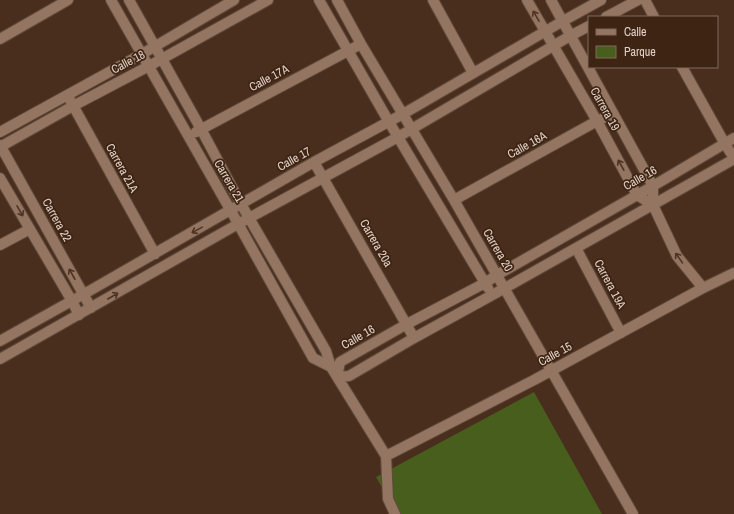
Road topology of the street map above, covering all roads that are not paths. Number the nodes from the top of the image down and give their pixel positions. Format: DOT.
graph roads {
  1 [pos="68,0"];
  2 [pos="111,0"];
  3 [pos="129,0"];
  4 [pos="234,0"];
  5 [pos="268,0"];
  6 [pos="319,0"];
  7 [pos="337,0"];
  8 [pos="433,0"];
  9 [pos="527,0"];
  10 [pos="551,0"];
  11 [pos="601,0"];
  12 [pos="638,0"];
  13 [pos="645,0"];
  14 [pos="223,3"];
  15 [pos="608,16"];
  16 [pos="653,16"];
  17 [pos="563,21"];
  18 [pos="588,27"];
  19 [pos="545,32"];
  20 [pos="570,36"];
  21 [pos="0,39"];
  22 [pos="361,44"];
  23 [pos="155,46"];
  24 [pos="554,46"];
  25 [pos="348,51"];
  26 [pos="142,54"];
  27 [pos="162,59"];
  28 [pos="149,66"];
  29 [pos="683,68"];
  30 [pos="473,73"];
  31 [pos="67,95"];
  32 [pos="73,106"];
  33 [pos="403,114"];
  34 [pos="613,114"];
  35 [pos="597,121"];
  36 [pos="389,122"];
  37 [pos="201,129"];
  38 [pos="412,129"];
  39 [pos="0,132"];
  40 [pos="189,136"];
  41 [pos="398,137"];
  42 [pos="734,138"];
  43 [pos="725,144"];
  44 [pos="0,146"];
  45 [pos="734,159"];
  46 [pos="314,162"];
  47 [pos="0,178"];
  48 [pos="323,178"];
  49 [pos="652,186"];
  50 [pos="637,195"];
  51 [pos="454,200"];
  52 [pos="241,204"];
  53 [pos="653,205"];
  54 [pos="231,211"];
  55 [pos="249,218"];
  56 [pos="238,224"];
  57 [pos="30,229"];
  58 [pos="0,245"];
  59 [pos="576,248"];
  60 [pos="155,254"];
  61 [pos="734,273"];
  62 [pos="497,275"];
  63 [pos="485,283"];
  64 [pos="505,288"];
  65 [pos="703,288"];
  66 [pos="84,294"];
  67 [pos="492,295"];
  68 [pos="72,301"];
  69 [pos="91,308"];
  70 [pos="79,315"];
  71 [pos="407,324"];
  72 [pos="621,333"];
  73 [pos="414,338"];
  74 [pos="0,341"];
  75 [pos="0,359"];
  76 [pos="331,367"];
  77 [pos="552,371"];
  78 [pos="337,377"];
  79 [pos="386,456"];
  80 [pos="395,514"];
  81 [pos="633,514"];
  1 -- 21 [label="street"];
  2 -- 26 [label="street, Carrera 21"];
  3 -- 23 [label="street, Carrera 21"];
  4 -- 14 [label="street, Calle 18"];
  5 -- 27 [label="street, Calle 18"];
  6 -- 25 [label="street"];
  7 -- 22 [label="street, Carrera 20"];
  8 -- 30 [label="street"];
  19 -- 9 [label="street, Carrera 19, one-way"];
  10 -- 17 [label="street, Carrera 19"];
  11 -- 17 [label="street, Calle 17"];
  12 -- 15 [label="street"];
  13 -- 16 [label="street"];
  14 -- 23 [label="street, Calle 18"];
  17 -- 19 [label="street, Calle 17"];
  17 -- 20 [label="street, Carrera 19"];
  18 -- 20 [label="street"];
  19 -- 24 [label="street, Carrera 19"];
  19 -- 30 [label="street, Calle 17"];
  20 -- 24 [label="street"];
  20 -- 34 [label="street, Carrera 19"];
  22 -- 25 [label="street, Calle 17A"];
  22 -- 33 [label="street, Carrera 20"];
  23 -- 26 [label="street, Calle 18"];
  23 -- 27 [label="street, Carrera 21"];
  24 -- 35 [label="street, Carrera 19"];
  24 -- 38 [label="street"];
  25 -- 36 [label="street"];
  25 -- 37 [label="street, Calle 17A"];
  26 -- 28 [label="street, Carrera 21"];
  26 -- 31 [label="street, Calle 18"];
  27 -- 28 [label="street, Calle 18"];
  27 -- 37 [label="street, Carrera 21"];
  28 -- 32 [label="street, Calle 18"];
  28 -- 40 [label="street, Carrera 21"];
  29 -- 43 [label="street"];
  30 -- 33 [label="street, Calle 17"];
  31 -- 32 [label="street, Carrera 21A"];
  31 -- 39 [label="street, Calle 18"];
  32 -- 44 [label="street, Calle 18"];
  32 -- 60 [label="street, Carrera 21A"];
  33 -- 36 [label="street, Calle 17"];
  33 -- 38 [label="street, Carrera 20"];
  34 -- 35 [label="street, Calle 16A"];
  34 -- 49 [label="street, Carrera 19"];
  50 -- 35 [label="street, Carrera 19, one-way"];
  35 -- 51 [label="street, Calle 16A"];
  36 -- 41 [label="street"];
  36 -- 46 [label="street, Calle 17"];
  37 -- 40 [label="street, Calle 17A"];
  37 -- 52 [label="street, Carrera 21"];
  38 -- 41 [label="street"];
  38 -- 51 [label="street, Carrera 20"];
  40 -- 54 [label="street, Carrera 21"];
  41 -- 48 [label="street"];
  41 -- 63 [label="street"];
  42 -- 43 [label="street, Calle 16"];
  43 -- 45 [label="street"];
  43 -- 49 [label="street, Calle 16"];
  66 -- 44 [label="street, Carrera 22, one-way"];
  45 -- 53 [label="street"];
  46 -- 48 [label="street, Carrera 20a"];
  46 -- 52 [label="street, Calle 17"];
  47 -- 57 [label="street, one-way"];
  48 -- 55 [label="street"];
  48 -- 71 [label="street, Carrera 20a"];
  49 -- 50 [label="street, Calle 16"];
  49 -- 53 [label="street, Carrera 19"];
  50 -- 53 [label="street, Carrera 19"];
  50 -- 62 [label="street, Calle 16"];
  51 -- 62 [label="street, Carrera 20"];
  52 -- 54 [label="street, Calle 17"];
  52 -- 55 [label="street, Carrera 21"];
  53 -- 59 [label="street"];
  65 -- 53 [label="street, Carrera 19, one-way"];
  54 -- 56 [label="street, Carrera 21"];
  54 -- 60 [label="street, Calle 17, one-way"];
  55 -- 56 [label="street"];
  55 -- 76 [label="street, Carrera 21"];
  69 -- 56 [label="street, one-way"];
  56 -- 76 [label="street, Carrera 21"];
  57 -- 58 [label="street"];
  57 -- 68 [label="street"];
  59 -- 64 [label="street"];
  59 -- 72 [label="street, Carrera 19A"];
  60 -- 66 [label="street, Calle 17"];
  61 -- 65 [label="street, Calle 15"];
  62 -- 63 [label="street, Calle 16"];
  62 -- 64 [label="street, Carrera 20"];
  63 -- 67 [label="street"];
  63 -- 71 [label="street, Calle 16"];
  64 -- 67 [label="street"];
  64 -- 77 [label="street, Carrera 20"];
  65 -- 72 [label="street, Calle 15"];
  66 -- 68 [label="street, Calle 17"];
  66 -- 69 [label="street, Carrera 22"];
  67 -- 73 [label="street"];
  68 -- 70 [label="street"];
  68 -- 74 [label="street, Calle 17"];
  69 -- 70 [label="street"];
  70 -- 75 [label="street"];
  71 -- 73 [label="street, Carrera 20a"];
  71 -- 78 [label="street, Calle 16"];
  72 -- 77 [label="street, Calle 15"];
  73 -- 78 [label="street"];
  76 -- 78 [label="street, Carrera 21"];
  77 -- 79 [label="street, Calle 15"];
  77 -- 81 [label="street, Carrera 20"];
  78 -- 79 [label="street, Carrera 21"];
  79 -- 80 [label="street, Carrera 21"];
}
